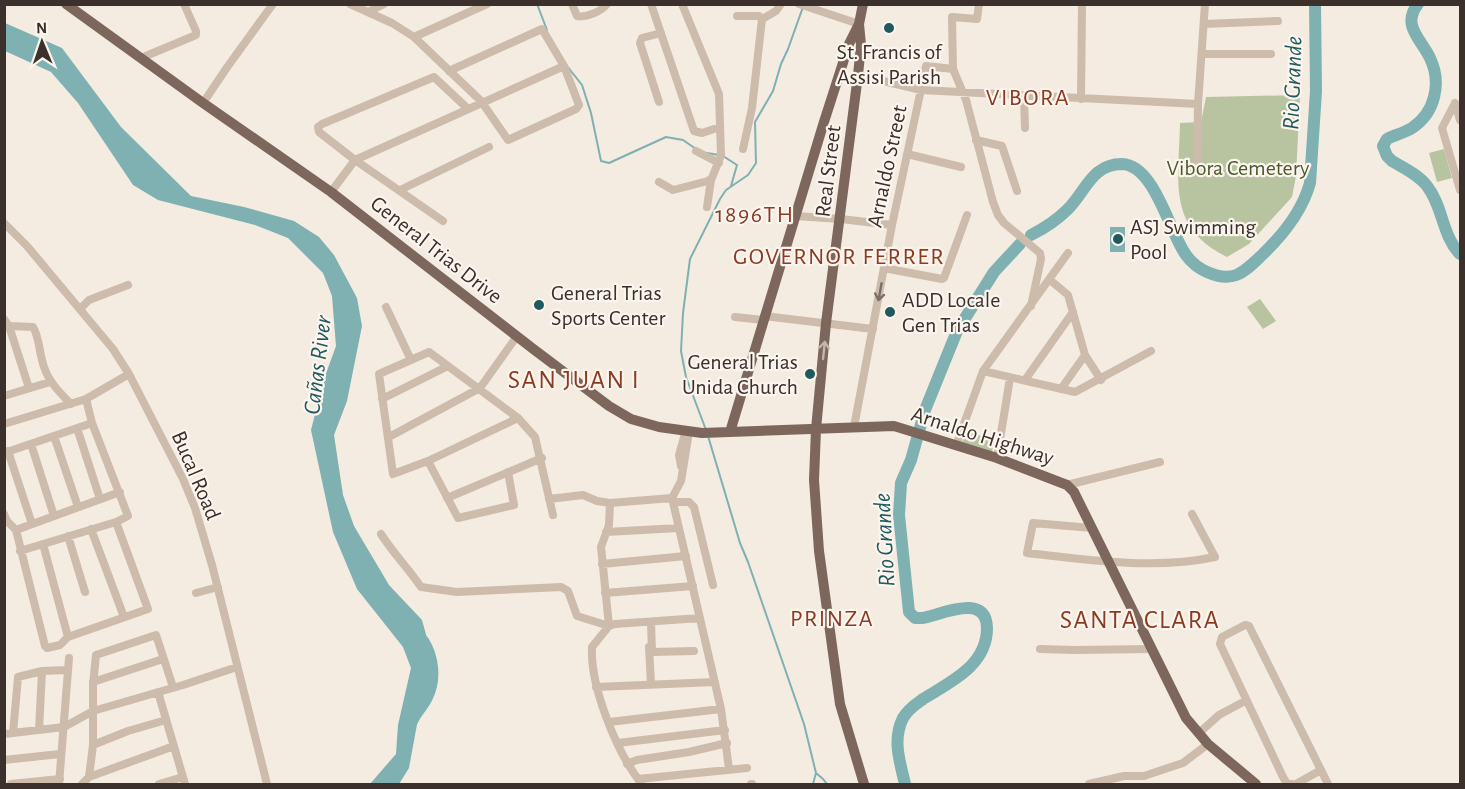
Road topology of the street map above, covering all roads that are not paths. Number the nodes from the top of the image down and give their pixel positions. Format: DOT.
graph roads {
  1 [pos="66,4"];
  2 [pos="184,4"];
  3 [pos="273,4"];
  4 [pos="350,4"];
  5 [pos="384,4"];
  6 [pos="487,4"];
  7 [pos="573,4"];
  8 [pos="607,4"];
  9 [pos="651,4"];
  10 [pos="682,4"];
  11 [pos="781,4"];
  12 [pos="863,4"];
  13 [pos="979,4"];
  14 [pos="1082,4"];
  15 [pos="1205,4"];
  16 [pos="803,6"];
  17 [pos="368,12"];
  18 [pos="737,16"];
  19 [pos="762,19"];
  20 [pos="1278,21"];
  21 [pos="859,24"];
  22 [pos="1204,24"];
  23 [pos="661,33"];
  24 [pos="414,38"];
  25 [pos="1202,54"];
  26 [pos="1271,54"];
  27 [pos="141,58"];
  28 [pos="564,66"];
  29 [pos="953,69"];
  30 [pos="449,71"];
  31 [pos="858,75"];
  32 [pos="921,90"];
  33 [pos="963,93"];
  34 [pos="1024,96"];
  35 [pos="1081,99"];
  36 [pos="481,101"];
  37 [pos="659,102"];
  38 [pos="1458,102"];
  39 [pos="203,104"];
  40 [pos="1198,104"];
  41 [pos="467,108"];
  42 [pos="1461,120"];
  43 [pos="720,127"];
  44 [pos="1025,128"];
  45 [pos="976,140"];
  46 [pos="489,147"];
  47 [pos="743,149"];
  48 [pos="696,151"];
  49 [pos="907,154"];
  50 [pos="355,160"];
  51 [pos="719,163"];
  52 [pos="961,167"];
  53 [pos="1197,171"];
  54 [pos="711,180"];
  55 [pos="659,182"];
  56 [pos="400,190"];
  57 [pos="1017,190"];
  58 [pos="1461,190"];
  59 [pos="331,192"];
  60 [pos="707,207"];
  61 [pos="967,215"];
  62 [pos="795,216"];
  63 [pos="841,219"];
  64 [pos="443,221"];
  65 [pos="4,223"];
  66 [pos="892,225"];
  67 [pos="12,230"];
  68 [pos="4,235"];
  69 [pos="1068,253"];
  70 [pos="884,268"];
  71 [pos="1050,280"];
  72 [pos="128,285"];
  73 [pos="1031,306"];
  74 [pos="386,307"];
  75 [pos="81,308"];
  76 [pos="1073,312"];
  77 [pos="735,317"];
  78 [pos="764,318"];
  79 [pos="7,323"];
  80 [pos="826,323"];
  81 [pos="873,329"];
  82 [pos="517,336"];
  83 [pos="1151,351"];
  84 [pos="1085,355"];
  85 [pos="411,360"];
  86 [pos="448,366"];
  87 [pos="983,371"];
  88 [pos="129,374"];
  89 [pos="1010,378"];
  90 [pos="1025,380"];
  91 [pos="1101,380"];
  92 [pos="50,382"];
  93 [pos="29,388"];
  94 [pos="480,388"];
  95 [pos="1061,389"];
  96 [pos="5,395"];
  97 [pos="86,399"];
  98 [pos="382,399"];
  99 [pos="71,404"];
  100 [pos="518,418"];
  101 [pos="92,423"];
  102 [pos="4,424"];
  103 [pos="854,427"];
  104 [pos="77,428"];
  105 [pos="816,429"];
  106 [pos="687,432"];
  107 [pos="730,432"];
  108 [pos="54,436"];
  109 [pos="389,437"];
  110 [pos="31,444"];
  111 [pos="956,446"];
  112 [pos="6,452"];
  113 [pos="542,458"];
  114 [pos="997,458"];
  115 [pos="428,461"];
  116 [pos="1160,462"];
  117 [pos="508,472"];
  118 [pos="1067,485"];
  119 [pos="120,492"];
  120 [pos="447,498"];
  121 [pos="100,499"];
  122 [pos="549,499"];
  123 [pos="673,500"];
  124 [pos="610,503"];
  125 [pos="78,507"];
  126 [pos="1192,514"];
  127 [pos="554,515"];
  128 [pos="54,516"];
  129 [pos="5,519"];
  130 [pos="116,522"];
  131 [pos="32,524"];
  132 [pos="679,528"];
  133 [pos="1092,528"];
  134 [pos="16,530"];
  135 [pos="91,530"];
  136 [pos="606,532"];
  137 [pos="381,534"];
  138 [pos="68,536"];
  139 [pos="43,544"];
  140 [pos="20,551"];
  141 [pos="686,556"];
  142 [pos="1108,562"];
  143 [pos="602,564"];
  144 [pos="713,585"];
  145 [pos="693,586"];
  146 [pos="218,587"];
  147 [pos="85,592"];
  148 [pos="196,593"];
  149 [pos="605,593"];
  150 [pos="124,617"];
  151 [pos="700,618"];
  152 [pos="650,622"];
  153 [pos="609,626"];
  154 [pos="68,637"];
  155 [pos="1152,648"];
  156 [pos="1040,649"];
  157 [pos="694,651"];
  158 [pos="69,658"];
  159 [pos="163,659"];
  160 [pos="237,667"];
  161 [pos="68,670"];
  162 [pos="42,671"];
  163 [pos="93,682"];
  164 [pos="715,682"];
  165 [pos="651,684"];
  166 [pos="173,687"];
  167 [pos="596,687"];
  168 [pos="158,692"];
  169 [pos="1246,703"];
  170 [pos="721,709"];
  171 [pos="93,711"];
  172 [pos="166,720"];
  173 [pos="609,722"];
  174 [pos="64,727"];
  175 [pos="39,730"];
  176 [pos="725,730"];
  177 [pos="9,734"];
  178 [pos="1203,738"];
  179 [pos="618,743"];
  180 [pos="727,743"];
  181 [pos="93,745"];
  182 [pos="174,746"];
  183 [pos="60,754"];
  184 [pos="4,760"];
  185 [pos="627,764"];
  186 [pos="747,768"];
  187 [pos="729,769"];
  188 [pos="1321,770"];
  189 [pos="89,777"];
  190 [pos="184,781"];
  191 [pos="59,782"];
  192 [pos="640,782"];
  193 [pos="11,784"];
  194 [pos="82,784"];
  195 [pos="159,784"];
  196 [pos="267,784"];
  197 [pos="864,784"];
  198 [pos="1089,784"];
  199 [pos="1256,784"];
  200 [pos="1294,784"];
  201 [pos="1328,784"];
  1 -- 27 [label="main road, General Trias Drive"];
  2 -- 27 [label="street"];
  3 -- 39 [label="street"];
  4 -- 17 [label="street"];
  5 -- 17 [label="street"];
  6 -- 24 [label="street"];
  7 -- 8 [label="street"];
  9 -- 23 [label="street"];
  10 -- 43 [label="street"];
  11 -- 19 [label="street"];
  12 -- 21 [label="main road"];
  13 -- 29 [label="street"];
  14 -- 35 [label="street"];
  15 -- 22 [label="street"];
  16 -- 21 [label="street"];
  17 -- 24 [label="street"];
  18 -- 19 [label="street"];
  19 -- 47 [label="street"];
  20 -- 22 [label="street"];
  21 -- 31 [label="main road, Real Street"];
  21 -- 62 [label="main road"];
  22 -- 25 [label="street"];
  23 -- 37 [label="street"];
  23 -- 43 [label="street"];
  24 -- 30 [label="street"];
  25 -- 26 [label="street"];
  25 -- 40 [label="street"];
  27 -- 39 [label="main road, General Trias Drive"];
  28 -- 30 [label="street"];
  28 -- 36 [label="street"];
  28 -- 36 [label="street"];
  29 -- 32 [label="street, Arnaldo Street"];
  29 -- 33 [label="street"];
  30 -- 36 [label="street"];
  31 -- 32 [label="street"];
  31 -- 63 [label="main road, Real Street"];
  32 -- 33 [label="street"];
  32 -- 49 [label="street, Arnaldo Street"];
  33 -- 34 [label="street"];
  33 -- 45 [label="street"];
  34 -- 35 [label="street"];
  34 -- 44 [label="street"];
  35 -- 40 [label="street"];
  36 -- 41 [label="street"];
  38 -- 42 [label="street"];
  38 -- 58 [label="street"];
  39 -- 59 [label="main road, General Trias Drive"];
  40 -- 53 [label="street"];
  41 -- 50 [label="street"];
  41 -- 50 [label="street"];
  43 -- 51 [label="street"];
  45 -- 57 [label="street"];
  45 -- 73 [label="street"];
  46 -- 56 [label="street"];
  48 -- 51 [label="street"];
  49 -- 52 [label="street"];
  49 -- 66 [label="street, Arnaldo Street"];
  50 -- 56 [label="street"];
  50 -- 59 [label="street"];
  51 -- 54 [label="street"];
  54 -- 55 [label="street"];
  54 -- 60 [label="street"];
  56 -- 64 [label="street"];
  59 -- 82 [label="main road, General Trias Drive"];
  61 -- 70 [label="street"];
  62 -- 63 [label="street"];
  62 -- 78 [label="main road"];
  63 -- 66 [label="street"];
  63 -- 80 [label="main road, Real Street"];
  65 -- 67 [label="street, Bucal Road"];
  66 -- 70 [label="street, Arnaldo Street"];
  67 -- 68 [label="street"];
  67 -- 75 [label="street, Bucal Road"];
  69 -- 71 [label="street"];
  70 -- 81 [label="street, Arnaldo Street, one-way"];
  71 -- 73 [label="street"];
  71 -- 76 [label="street"];
  72 -- 75 [label="street"];
  73 -- 87 [label="street"];
  74 -- 85 [label="street"];
  75 -- 88 [label="street, Bucal Road"];
  76 -- 84 [label="street"];
  76 -- 90 [label="street"];
  77 -- 78 [label="street"];
  78 -- 80 [label="street"];
  78 -- 107 [label="main road"];
  79 -- 92 [label="street"];
  79 -- 93 [label="street"];
  80 -- 81 [label="street"];
  105 -- 80 [label="main road, Real Street, one-way"];
  81 -- 103 [label="street, Arnaldo Street"];
  82 -- 94 [label="street"];
  82 -- 106 [label="main road, General Trias Drive"];
  83 -- 91 [label="street"];
  84 -- 91 [label="street"];
  84 -- 95 [label="street"];
  85 -- 86 [label="street"];
  85 -- 98 [label="street"];
  86 -- 94 [label="street"];
  86 -- 98 [label="street"];
  87 -- 89 [label="street"];
  87 -- 111 [label="street"];
  88 -- 97 [label="street"];
  88 -- 146 [label="street, Bucal Road"];
  89 -- 90 [label="street"];
  89 -- 114 [label="street"];
  90 -- 95 [label="street"];
  91 -- 95 [label="street"];
  92 -- 93 [label="street"];
  92 -- 99 [label="street"];
  93 -- 96 [label="street"];
  94 -- 100 [label="street"];
  94 -- 109 [label="street"];
  97 -- 99 [label="street"];
  97 -- 101 [label="street"];
  98 -- 109 [label="street"];
  99 -- 102 [label="street"];
  100 -- 113 [label="street"];
  100 -- 115 [label="street"];
  101 -- 104 [label="street"];
  101 -- 119 [label="street"];
  103 -- 105 [label="main road, Arnaldo Highway"];
  103 -- 111 [label="main road, Arnaldo Highway"];
  104 -- 108 [label="street"];
  104 -- 121 [label="street"];
  105 -- 107 [label="main road, General Trias Drive"];
  105 -- 197 [label="main road, Real Street"];
  106 -- 107 [label="main road, General Trias Drive"];
  106 -- 123 [label="street"];
  108 -- 110 [label="street"];
  108 -- 125 [label="street"];
  109 -- 115 [label="street"];
  110 -- 112 [label="street"];
  110 -- 128 [label="street"];
  111 -- 114 [label="main road, Arnaldo Highway"];
  112 -- 131 [label="street"];
  113 -- 117 [label="street"];
  113 -- 122 [label="street"];
  114 -- 118 [label="main road, Arnaldo Highway"];
  115 -- 120 [label="street"];
  116 -- 118 [label="street"];
  117 -- 120 [label="street"];
  117 -- 120 [label="street"];
  118 -- 133 [label="main road, Arnaldo Highway"];
  119 -- 121 [label="street"];
  119 -- 130 [label="street"];
  121 -- 125 [label="street"];
  122 -- 124 [label="street"];
  122 -- 127 [label="street"];
  123 -- 124 [label="street"];
  123 -- 132 [label="street"];
  123 -- 144 [label="street"];
  124 -- 136 [label="street"];
  125 -- 128 [label="street"];
  126 -- 142 [label="street"];
  128 -- 131 [label="street"];
  129 -- 134 [label="street"];
  130 -- 135 [label="street"];
  130 -- 150 [label="street"];
  131 -- 134 [label="street"];
  132 -- 136 [label="street"];
  132 -- 141 [label="street"];
  133 -- 142 [label="main road, Arnaldo Highway"];
  133 -- 142 [label="street"];
  134 -- 140 [label="street"];
  135 -- 138 [label="street"];
  135 -- 150 [label="street"];
  136 -- 143 [label="street"];
  137 -- 153 [label="street"];
  138 -- 139 [label="street"];
  138 -- 147 [label="street"];
  139 -- 140 [label="street"];
  139 -- 154 [label="street"];
  140 -- 154 [label="street"];
  141 -- 143 [label="street"];
  141 -- 145 [label="street"];
  142 -- 155 [label="main road, Arnaldo Highway"];
  143 -- 149 [label="street"];
  145 -- 149 [label="street"];
  145 -- 151 [label="street"];
  146 -- 148 [label="street"];
  146 -- 160 [label="street, Bucal Road"];
  149 -- 153 [label="street"];
  150 -- 154 [label="street"];
  151 -- 152 [label="street"];
  151 -- 164 [label="street"];
  152 -- 153 [label="street"];
  152 -- 157 [label="street"];
  152 -- 165 [label="street"];
  153 -- 167 [label="street"];
  155 -- 156 [label="street"];
  155 -- 178 [label="main road, Arnaldo Highway"];
  158 -- 161 [label="street"];
  159 -- 163 [label="street"];
  159 -- 163 [label="street"];
  159 -- 166 [label="street"];
  160 -- 166 [label="street"];
  160 -- 196 [label="street, Bucal Road"];
  161 -- 162 [label="street"];
  161 -- 174 [label="street"];
  162 -- 175 [label="street"];
  162 -- 177 [label="street"];
  163 -- 171 [label="street"];
  164 -- 165 [label="street"];
  164 -- 170 [label="street"];
  165 -- 167 [label="street"];
  166 -- 168 [label="street"];
  167 -- 173 [label="street"];
  168 -- 171 [label="street"];
  168 -- 172 [label="street"];
  169 -- 178 [label="street"];
  169 -- 188 [label="street"];
  169 -- 200 [label="street"];
  170 -- 173 [label="street"];
  170 -- 176 [label="street"];
  171 -- 174 [label="street"];
  171 -- 181 [label="street"];
  172 -- 181 [label="street"];
  172 -- 182 [label="street"];
  173 -- 179 [label="street"];
  174 -- 175 [label="street"];
  174 -- 183 [label="street"];
  175 -- 177 [label="street"];
  176 -- 179 [label="street"];
  176 -- 180 [label="street"];
  178 -- 198 [label="street"];
  178 -- 199 [label="main road, Arnaldo Highway"];
  179 -- 185 [label="street"];
  180 -- 185 [label="street"];
  180 -- 187 [label="street"];
  181 -- 189 [label="street"];
  182 -- 189 [label="street"];
  182 -- 190 [label="street"];
  183 -- 184 [label="street"];
  183 -- 191 [label="street"];
  185 -- 192 [label="street"];
  186 -- 187 [label="street"];
  187 -- 192 [label="street"];
  188 -- 200 [label="street"];
  188 -- 201 [label="street"];
  189 -- 194 [label="street"];
  190 -- 195 [label="street"];
  191 -- 193 [label="street"];
}
